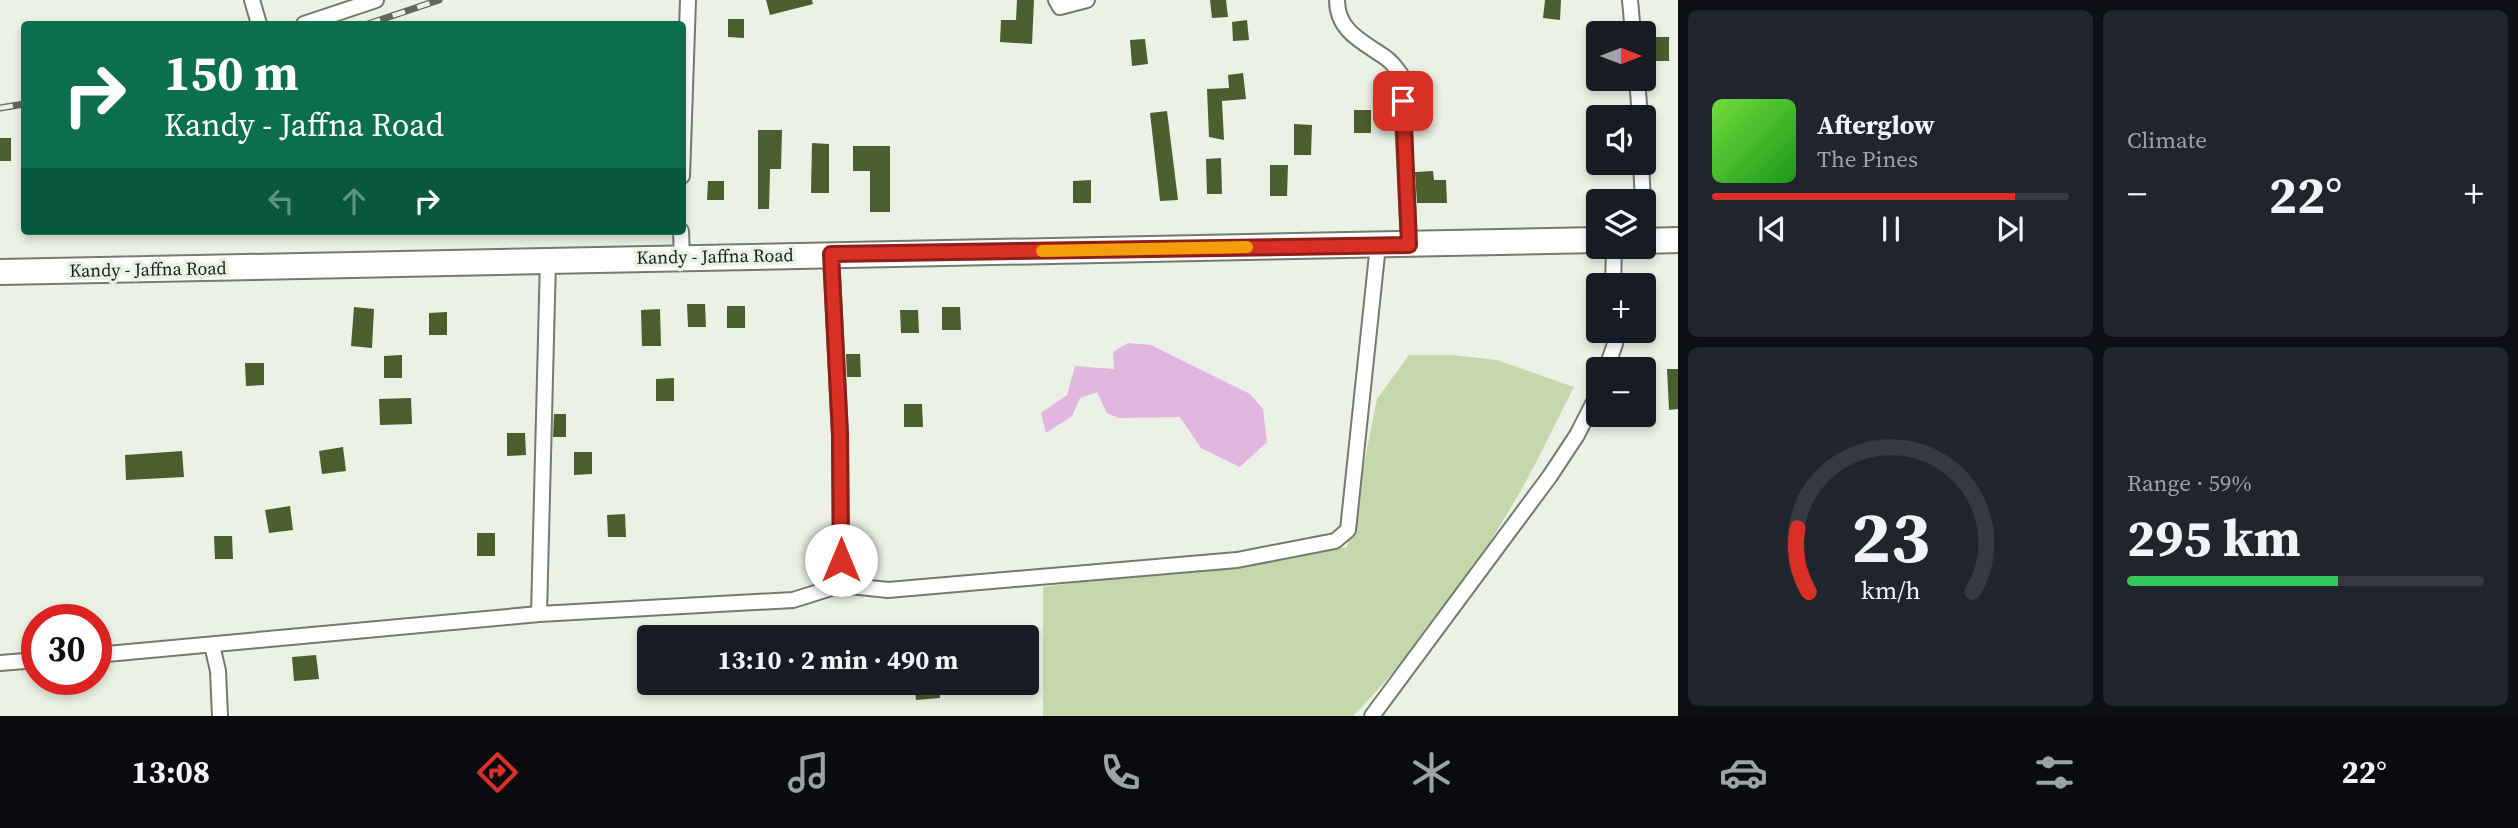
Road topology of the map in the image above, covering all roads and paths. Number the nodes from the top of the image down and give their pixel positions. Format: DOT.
graph roads {
  1 [pos="252,0"];
  2 [pos="376,0"];
  3 [pos="688,0"];
  4 [pos="1056,0"];
  5 [pos="1087,0"];
  6 [pos="1337,0"];
  7 [pos="1630,0"];
  8 [pos="258,21"];
  9 [pos="313,21"];
  10 [pos="1632,21"];
  11 [pos="686,59"];
  12 [pos="681,235"];
  13 [pos="1586,240"];
  14 [pos="1678,240"];
  15 [pos="1656,241"];
  16 [pos="1378,245"];
  17 [pos="1409,245"];
  18 [pos="831,254"];
  19 [pos="682,257"];
  20 [pos="548,260"];
  21 [pos="0,272"];
  22 [pos="1586,417"];
  23 [pos="841,586"];
  24 [pos="539,614"];
  25 [pos="212,645"];
  26 [pos="112,653"];
  27 [pos="21,661"];
  28 [pos="0,663"];
  29 [pos="220,716"];
  30 [pos="1372,716"];
  1 -- 8 [label="street"];
  2 -- 9 [label="street"];
  3 -- 11 [label="street"];
  4 -- 5 [label="street"];
  6 -- 17 [label="street"];
  7 -- 10 [label="street"];
  12 -- 19 [label="street"];
  13 -- 17 [label="highway, Kandy - Jaffna Road"];
  14 -- 15 [label="highway"];
  16 -- 17 [label="highway, Kandy - Jaffna Road"];
  16 -- 18 [label="highway, Kandy - Jaffna Road"];
  16 -- 23 [label="street"];
  18 -- 19 [label="highway, Kandy - Jaffna Road"];
  18 -- 23 [label="street"];
  19 -- 20 [label="highway, Kandy - Jaffna Road"];
  20 -- 21 [label="highway, Kandy - Jaffna Road"];
  20 -- 24 [label="street"];
  22 -- 30 [label="street"];
  23 -- 24 [label="street"];
  24 -- 25 [label="street"];
  25 -- 26 [label="street"];
  25 -- 29 [label="street"];
  27 -- 28 [label="street"];
}
